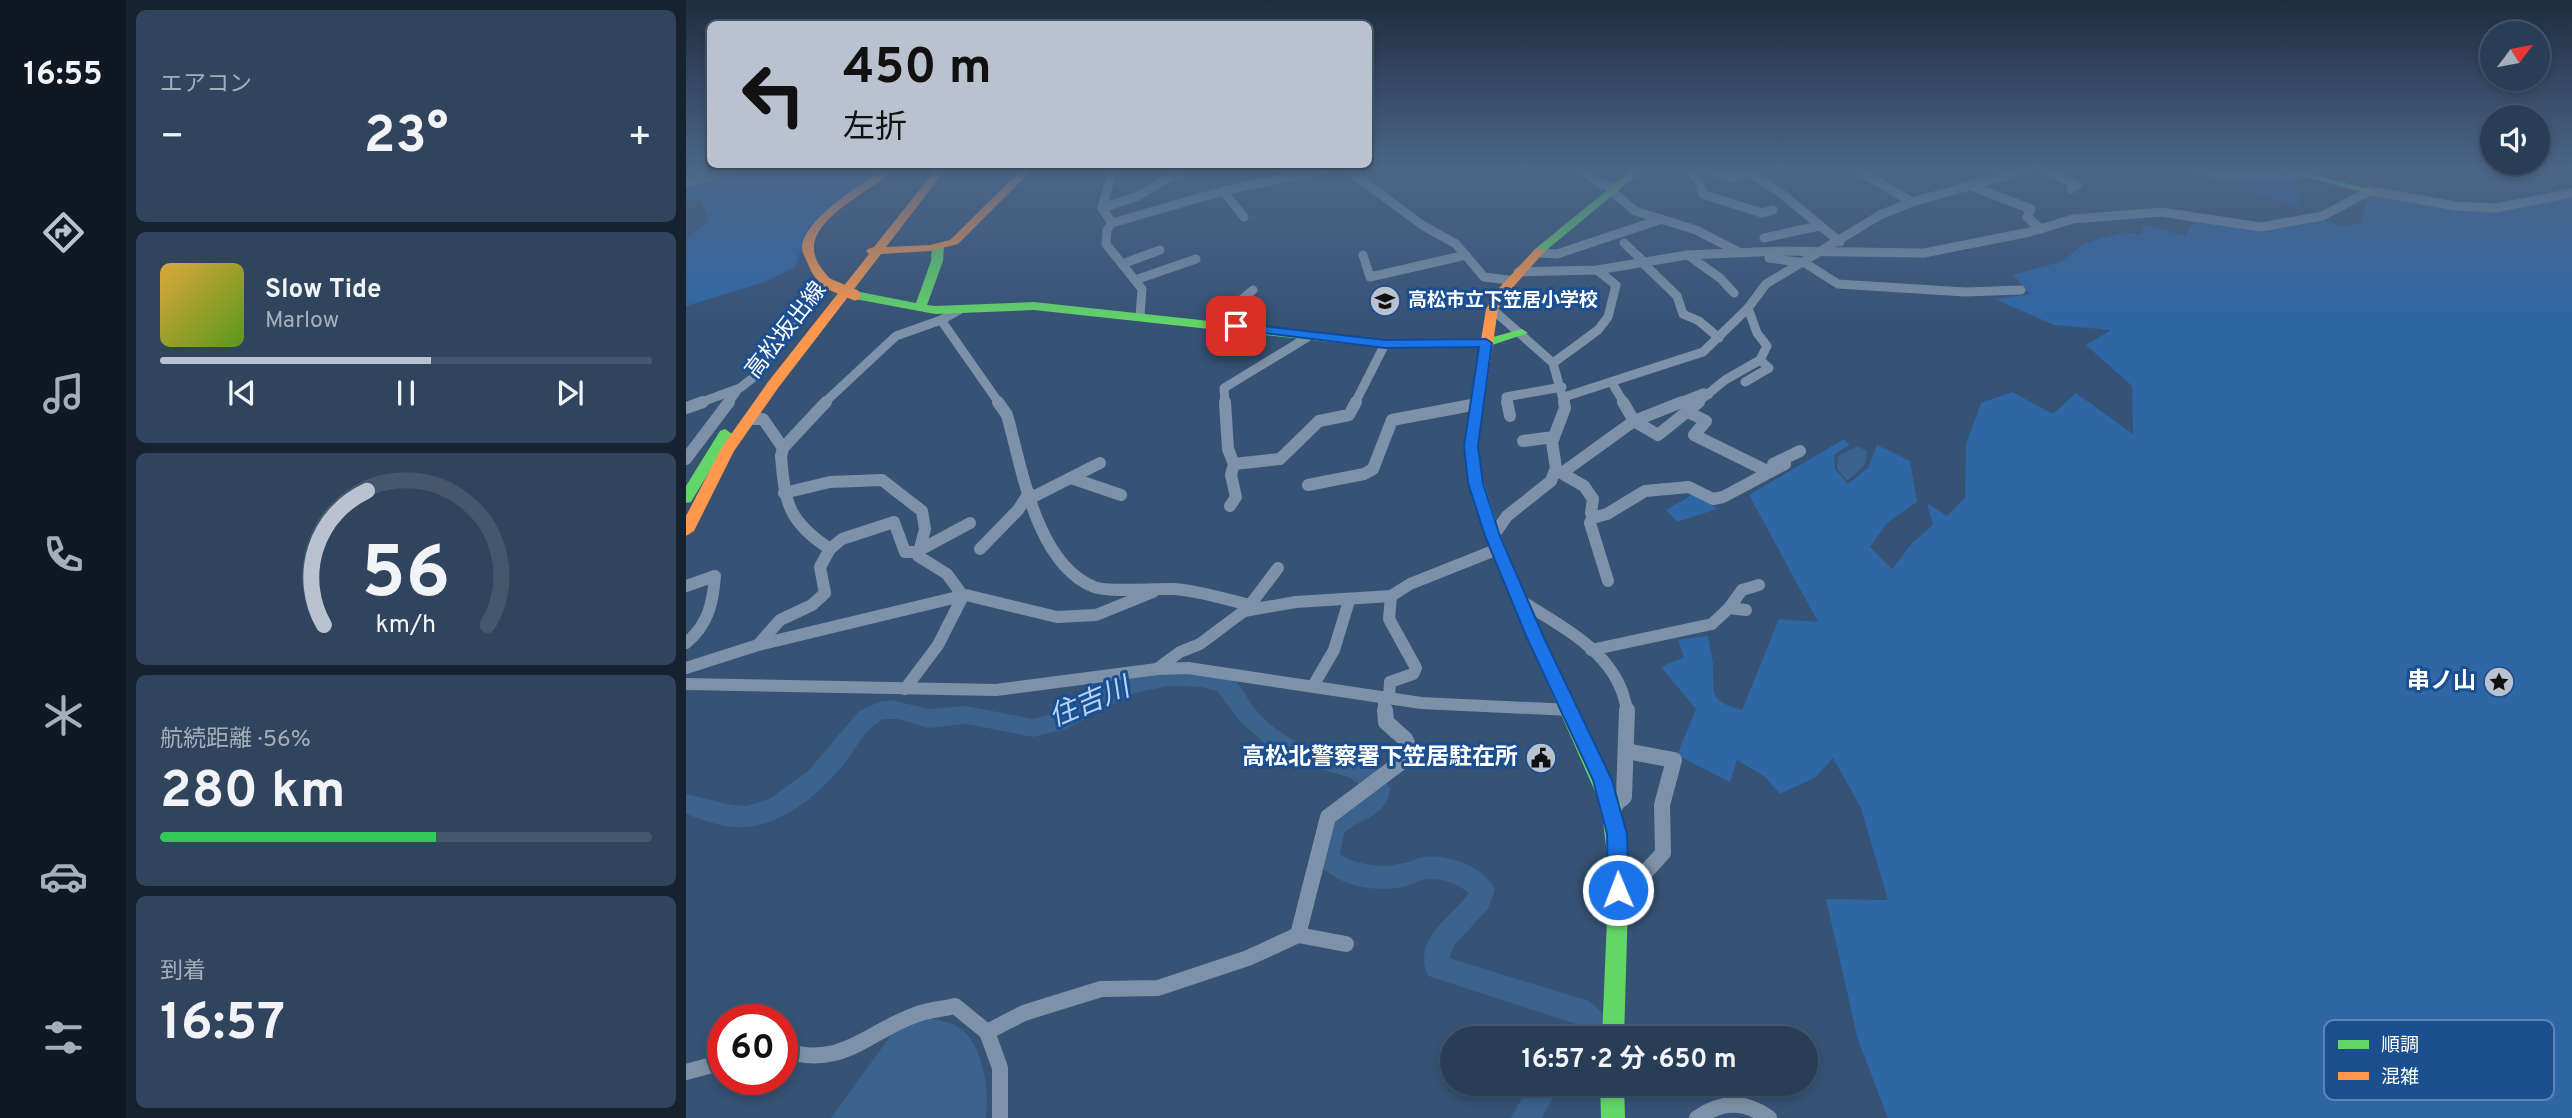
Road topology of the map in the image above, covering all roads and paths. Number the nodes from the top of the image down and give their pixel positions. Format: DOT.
graph roads {
  1 [pos="825,221"];
  2 [pos="894,221"];
  3 [pos="897,221"];
  4 [pos="977,221"];
  5 [pos="1118,221"];
  6 [pos="1417,221"];
  7 [pos="1576,221"];
  8 [pos="1655,221"];
  9 [pos="1669,221"];
  10 [pos="1813,221"];
  11 [pos="1871,221"];
  12 [pos="2033,221"];
  13 [pos="2068,221"];
  14 [pos="2220,221"];
  15 [pos="2296,221"];
  16 [pos="1112,223"];
  17 [pos="1819,226"];
  18 [pos="2041,229"];
  19 [pos="1764,238"];
  20 [pos="1840,242"];
  21 [pos="1624,243"];
  22 [pos="938,247"];
  23 [pos="1160,250"];
  24 [pos="1826,250"];
  25 [pos="872,251"];
  26 [pos="1752,252"];
  27 [pos="1539,253"];
  28 [pos="1741,253"];
  29 [pos="1363,255"];
  30 [pos="1466,255"];
  31 [pos="1687,255"];
  32 [pos="1196,259"];
  33 [pos="1644,263"];
  34 [pos="1122,264"];
  35 [pos="1805,264"];
  36 [pos="1597,270"];
  37 [pos="1513,276"];
  38 [pos="1135,280"];
  39 [pos="828,284"];
  40 [pos="1253,290"];
  41 [pos="2021,290"];
  42 [pos="1734,292"];
  43 [pos="920,308"];
  44 [pos="1748,308"];
  45 [pos="1492,309"];
  46 [pos="959,310"];
  47 [pos="1140,316"];
  48 [pos="941,320"];
  49 [pos="1213,324"];
  50 [pos="1522,334"];
  51 [pos="1308,337"];
  52 [pos="1718,338"];
  53 [pos="1486,343"];
  54 [pos="1385,344"];
  55 [pos="1760,360"];
  56 [pos="1553,363"];
  57 [pos="1745,382"];
  58 [pos="1612,383"];
  59 [pos="740,388"];
  60 [pos="1563,392"];
  61 [pos="1709,394"];
  62 [pos="1477,404"];
  63 [pos="686,408"];
  64 [pos="1688,412"];
  65 [pos="1510,416"];
  66 [pos="750,419"];
  67 [pos="1634,421"];
  68 [pos="1554,437"];
  69 [pos="1523,441"];
  70 [pos="783,448"];
  71 [pos="1800,451"];
  72 [pos="686,459"];
  73 [pos="1100,463"];
  74 [pos="1234,464"];
  75 [pos="1785,464"];
  76 [pos="1767,471"];
  77 [pos="1559,472"];
  78 [pos="1071,478"];
  79 [pos="1308,485"];
  80 [pos="784,493"];
  81 [pos="1030,495"];
  82 [pos="1121,495"];
  83 [pos="686,498"];
  84 [pos="1230,506"];
  85 [pos="1594,515"];
  86 [pos="970,523"];
  87 [pos="686,531"];
  88 [pos="1495,542"];
  89 [pos="830,548"];
  90 [pos="980,549"];
  91 [pos="916,552"];
  92 [pos="1278,568"];
  93 [pos="1608,581"];
  94 [pos="1759,585"];
  95 [pos="686,586"];
  96 [pos="1159,589"];
  97 [pos="963,596"];
  98 [pos="1391,596"];
  99 [pos="1520,600"];
  100 [pos="1349,601"];
  101 [pos="1254,606"];
  102 [pos="1730,608"];
  103 [pos="1746,610"];
  104 [pos="686,643"];
  105 [pos="758,645"];
  106 [pos="1591,650"];
  107 [pos="686,668"];
  108 [pos="1157,669"];
  109 [pos="686,684"];
  110 [pos="1313,685"];
  111 [pos="905,689"];
  112 [pos="1386,697"];
  113 [pos="1571,710"];
  114 [pos="1626,751"];
  115 [pos="1611,808"];
  116 [pos="1618,890"];
  117 [pos="1298,935"];
  118 [pos="1346,944"];
  119 [pos="1613,1026"];
  120 [pos="987,1032"];
  121 [pos="798,1056"];
  122 [pos="707,1066"];
  123 [pos="686,1072"];
  124 [pos="1612,1096"];
  125 [pos="1000,1118"];
  126 [pos="1613,1118"];
  127 [pos="1697,1118"];
  128 [pos="1769,1118"];
  1 -- 39 [label="main road"];
  2 -- 25 [label="main road, 高松坂出線"];
  3 -- 25 [label="main road, 高松坂出線"];
  4 -- 22 [label="main road"];
  5 -- 16 [label="street"];
  6 -- 30 [label="street"];
  7 -- 27 [label="main road"];
  8 -- 27 [label="street"];
  9 -- 28 [label="street"];
  10 -- 17 [label="street"];
  11 -- 20 [label="street"];
  12 -- 18 [label="street"];
  13 -- 18 [label="street"];
  14 -- 15 [label="street"];
  16 -- 34 [label="street"];
  17 -- 19 [label="street"];
  17 -- 20 [label="street"];
  18 -- 24 [label="street"];
  20 -- 24 [label="street"];
  21 -- 33 [label="street"];
  22 -- 25 [label="main road"];
  22 -- 43 [label="main road"];
  23 -- 34 [label="street"];
  24 -- 26 [label="street"];
  24 -- 35 [label="street"];
  25 -- 66 [label="main road, 高松坂出線"];
  25 -- 83 [label="main road, 高松坂出線"];
  26 -- 28 [label="street"];
  26 -- 35 [label="street"];
  27 -- 37 [label="main road"];
  28 -- 31 [label="street"];
  29 -- 30 [label="street"];
  30 -- 37 [label="street"];
  31 -- 33 [label="street"];
  31 -- 42 [label="street"];
  32 -- 38 [label="street"];
  33 -- 36 [label="street"];
  33 -- 52 [label="street"];
  34 -- 38 [label="street"];
  35 -- 41 [label="street"];
  35 -- 44 [label="street"];
  36 -- 37 [label="street"];
  36 -- 56 [label="street"];
  37 -- 45 [label="main road"];
  38 -- 47 [label="street"];
  39 -- 43 [label="main road, bridge"];
  39 -- 59 [label="street"];
  40 -- 49 [label="street"];
  43 -- 46 [label="main road"];
  44 -- 52 [label="street"];
  44 -- 55 [label="street"];
  45 -- 50 [label="street"];
  45 -- 53 [label="main road"];
  46 -- 47 [label="main road"];
  46 -- 48 [label="street"];
  47 -- 49 [label="main road"];
  48 -- 70 [label="street"];
  48 -- 81 [label="street"];
  49 -- 51 [label="main road"];
  50 -- 53 [label="main road"];
  50 -- 56 [label="street"];
  51 -- 54 [label="main road"];
  51 -- 74 [label="street"];
  52 -- 58 [label="street"];
  53 -- 54 [label="main road"];
  53 -- 62 [label="main road"];
  54 -- 74 [label="street"];
  55 -- 57 [label="street"];
  55 -- 61 [label="street"];
  56 -- 60 [label="street"];
  58 -- 60 [label="street"];
  58 -- 67 [label="street"];
  59 -- 63 [label="street"];
  59 -- 72 [label="street"];
  60 -- 65 [label="street"];
  60 -- 68 [label="street"];
  61 -- 64 [label="street"];
  61 -- 67 [label="street"];
  62 -- 79 [label="street"];
  62 -- 88 [label="main road"];
  64 -- 67 [label="street"];
  64 -- 76 [label="street"];
  66 -- 70 [label="street"];
  66 -- 87 [label="main road, 高松坂出線"];
  67 -- 77 [label="street"];
  68 -- 69 [label="street"];
  68 -- 77 [label="street"];
  70 -- 80 [label="street"];
  71 -- 76 [label="street"];
  73 -- 78 [label="street"];
  74 -- 84 [label="street"];
  75 -- 76 [label="street"];
  76 -- 85 [label="street"];
  77 -- 85 [label="street"];
  77 -- 88 [label="street"];
  78 -- 81 [label="street"];
  78 -- 82 [label="street"];
  80 -- 89 [label="street"];
  80 -- 91 [label="street"];
  81 -- 90 [label="street"];
  81 -- 96 [label="street"];
  85 -- 93 [label="street"];
  86 -- 91 [label="street"];
  88 -- 98 [label="street"];
  88 -- 99 [label="main road"];
  89 -- 91 [label="street"];
  89 -- 105 [label="street"];
  91 -- 97 [label="street"];
  92 -- 101 [label="street"];
  94 -- 102 [label="street"];
  95 -- 104 [label="street"];
  96 -- 97 [label="street"];
  96 -- 101 [label="street"];
  97 -- 105 [label="street"];
  97 -- 111 [label="street"];
  98 -- 100 [label="street"];
  98 -- 112 [label="street"];
  99 -- 106 [label="street"];
  99 -- 113 [label="main road"];
  100 -- 101 [label="street"];
  100 -- 110 [label="street"];
  101 -- 108 [label="street"];
  102 -- 103 [label="street"];
  102 -- 106 [label="street"];
  105 -- 107 [label="street"];
  106 -- 114 [label="street"];
  108 -- 110 [label="street"];
  108 -- 111 [label="street"];
  109 -- 111 [label="street"];
  110 -- 112 [label="street"];
  112 -- 113 [label="street"];
  112 -- 117 [label="street"];
  113 -- 115 [label="main road"];
  114 -- 115 [label="street"];
  114 -- 116 [label="street"];
  115 -- 116 [label="main road"];
  116 -- 119 [label="main road"];
  117 -- 118 [label="street"];
  117 -- 120 [label="street"];
  120 -- 121 [label="street"];
  120 -- 125 [label="street"];
  122 -- 123 [label="street"];
  124 -- 126 [label="main road"];
  127 -- 128 [label="street"];
}
